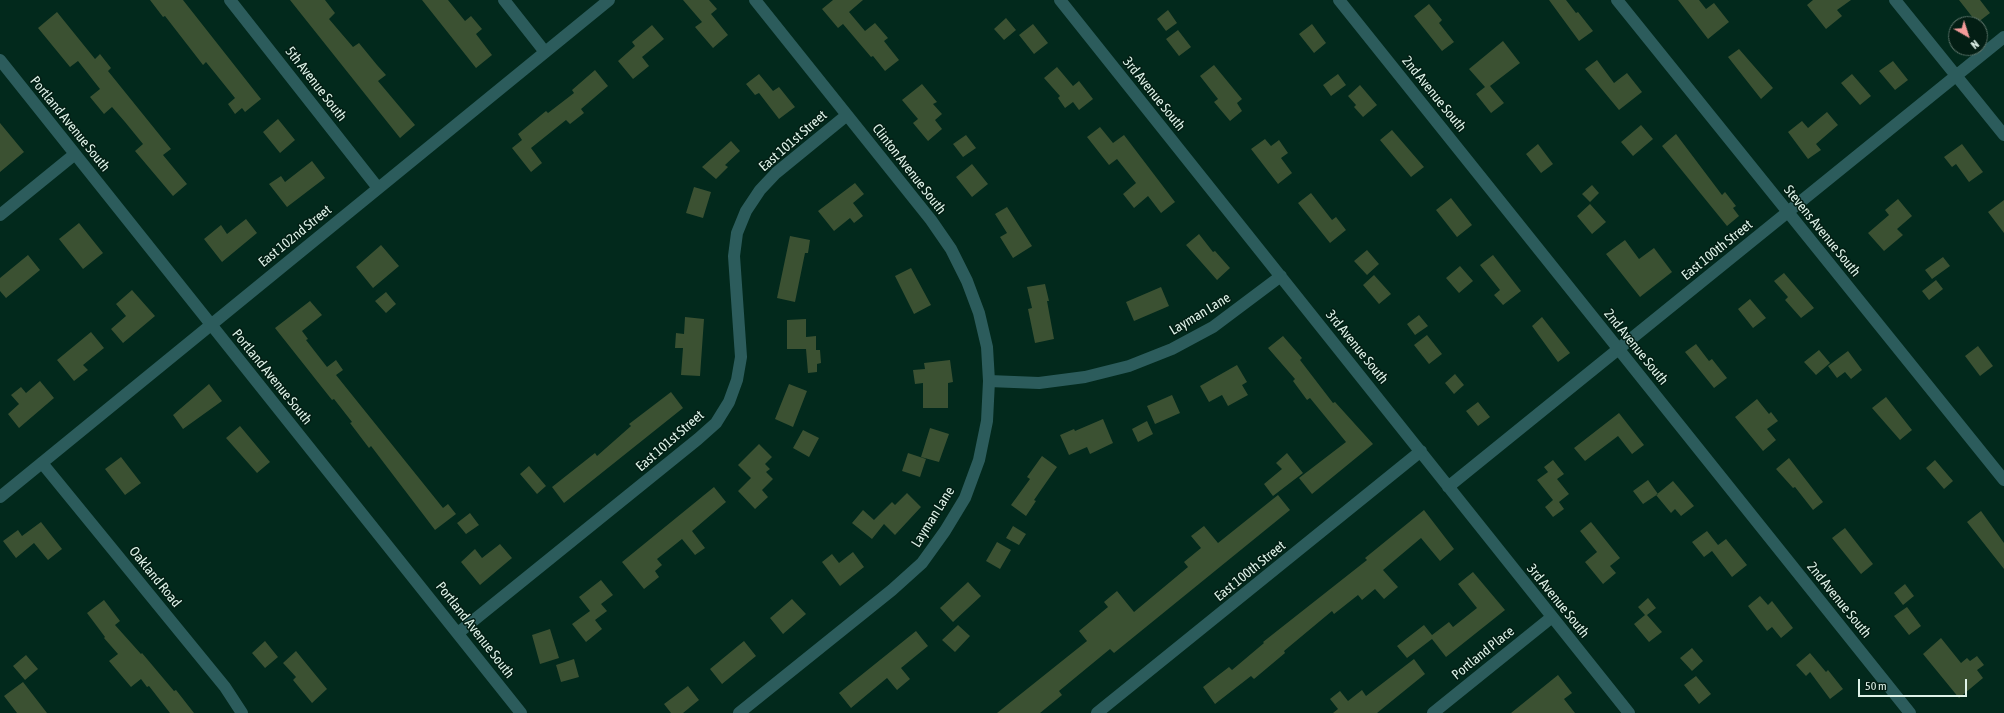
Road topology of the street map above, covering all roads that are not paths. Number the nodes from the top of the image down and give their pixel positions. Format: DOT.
graph roads {
  1 [pos="230,0"];
  2 [pos="504,0"];
  3 [pos="610,0"];
  4 [pos="755,0"];
  5 [pos="1060,0"];
  6 [pos="1339,0"];
  7 [pos="1617,0"];
  8 [pos="1895,0"];
  9 [pos="2004,37"];
  10 [pos="545,52"];
  11 [pos="0,60"];
  12 [pos="1956,76"];
  13 [pos="847,115"];
  14 [pos="2004,136"];
  15 [pos="75,154"];
  16 [pos="378,188"];
  17 [pos="1787,212"];
  18 [pos="0,215"];
  19 [pos="1281,276"];
  20 [pos="210,324"];
  21 [pos="1619,349"];
  22 [pos="989,381"];
  23 [pos="1421,451"];
  24 [pos="42,463"];
  25 [pos="2004,480"];
  26 [pos="1448,487"];
  27 [pos="0,497"];
  28 [pos="1552,617"];
  29 [pos="458,633"];
  30 [pos="242,713"];
  31 [pos="521,713"];
  32 [pos="739,713"];
  33 [pos="1097,713"];
  34 [pos="1433,713"];
  35 [pos="1629,713"];
  36 [pos="1910,713"];
  1 -- 16 [label="street, 5th Avenue South"];
  2 -- 10 [label="street"];
  3 -- 10 [label="street, East 102nd Street"];
  4 -- 13 [label="street, Clinton Avenue South"];
  5 -- 19 [label="street, 3rd Avenue South"];
  6 -- 21 [label="street, 2nd Avenue South"];
  7 -- 17 [label="street, Stevens Avenue South"];
  8 -- 12 [label="street"];
  9 -- 12 [label="street, East 100th Street"];
  10 -- 16 [label="street, East 102nd Street"];
  11 -- 15 [label="street, Portland Avenue South"];
  12 -- 14 [label="street"];
  12 -- 17 [label="street, East 100th Street"];
  13 -- 22 [label="street, Clinton Avenue South"];
  13 -- 29 [label="street, East 101st Street"];
  15 -- 18 [label="street"];
  15 -- 20 [label="street, Portland Avenue South"];
  16 -- 20 [label="street, East 102nd Street"];
  17 -- 21 [label="street, East 100th Street"];
  17 -- 25 [label="street, Stevens Avenue South"];
  19 -- 22 [label="street, Layman Lane"];
  19 -- 23 [label="street, 3rd Avenue South"];
  20 -- 24 [label="street, East 102nd Street"];
  20 -- 29 [label="street, Portland Avenue South"];
  21 -- 26 [label="street, East 100th Street"];
  21 -- 36 [label="street, 2nd Avenue South"];
  22 -- 32 [label="street, Layman Lane"];
  23 -- 26 [label="street, 3rd Avenue South"];
  23 -- 33 [label="street, East 100th Street"];
  24 -- 27 [label="street, East 102nd Street"];
  24 -- 30 [label="street, Oakland Road"];
  26 -- 28 [label="street, 3rd Avenue South"];
  28 -- 34 [label="street, Portland Place"];
  28 -- 35 [label="street, 3rd Avenue South"];
  29 -- 31 [label="street, Portland Avenue South"];
}
